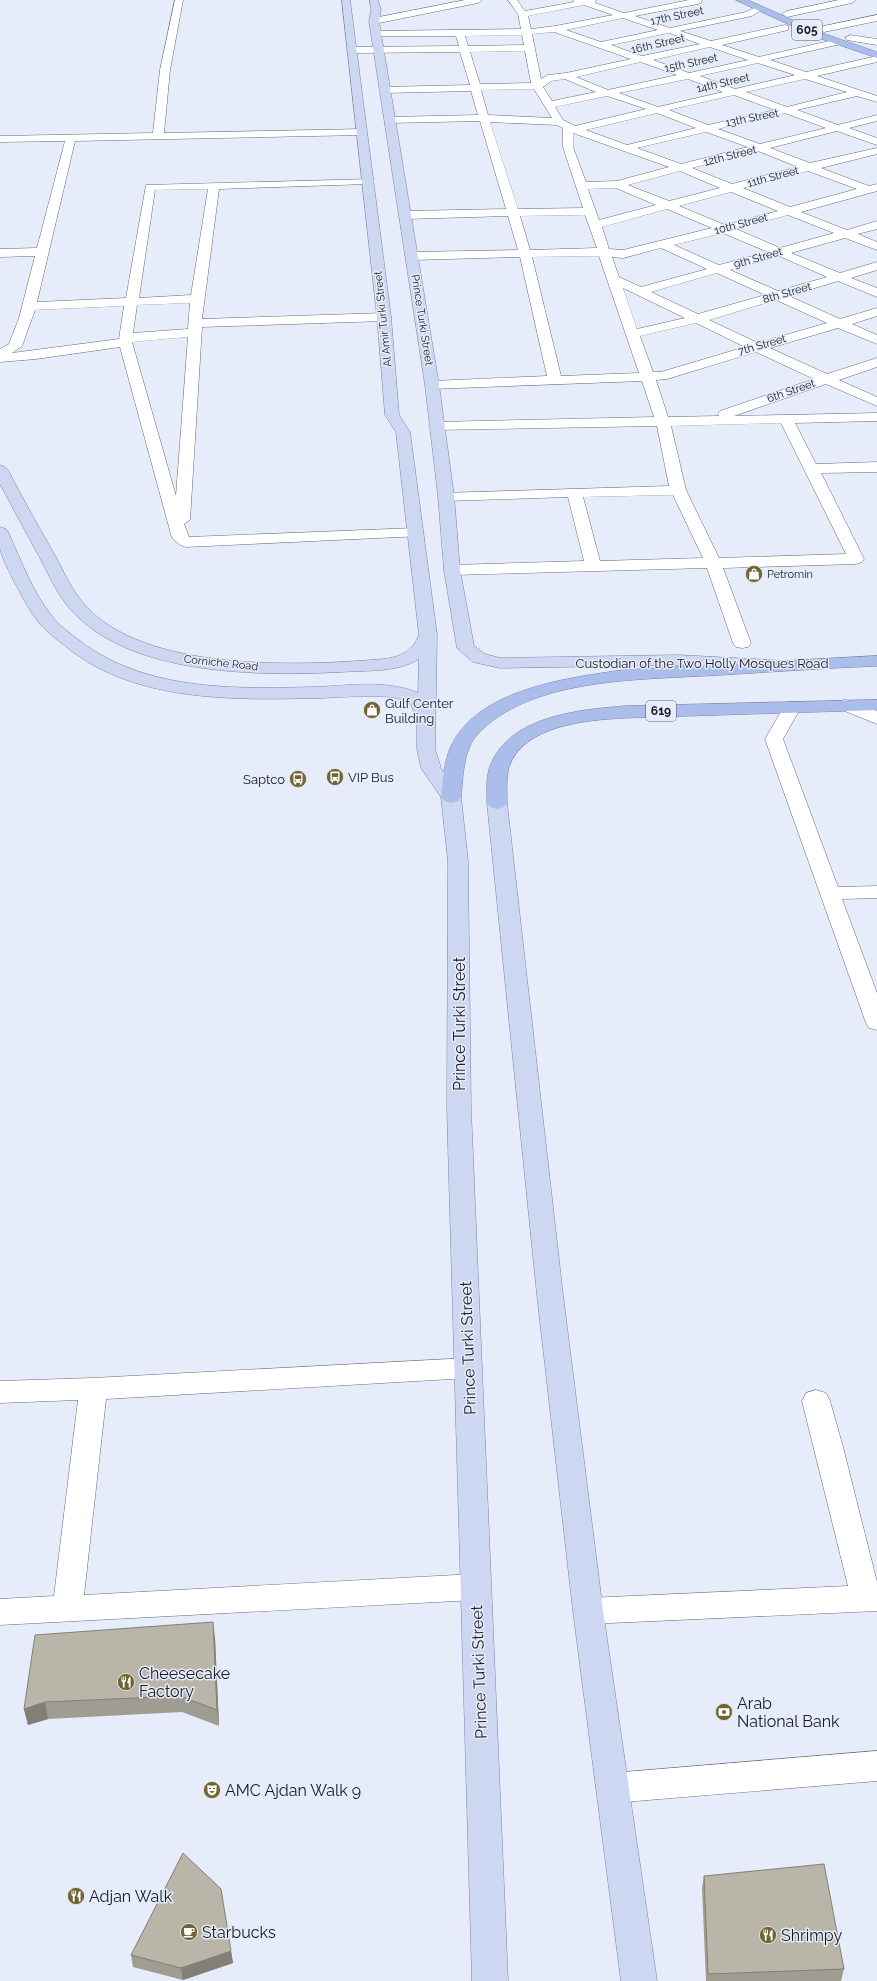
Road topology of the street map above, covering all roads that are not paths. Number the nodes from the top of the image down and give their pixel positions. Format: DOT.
graph roads {
  1 [pos="179,0"];
  2 [pos="346,0"];
  3 [pos="454,0"];
  4 [pos="478,0"];
  5 [pos="512,0"];
  6 [pos="595,0"];
  7 [pos="740,0"];
  8 [pos="852,0"];
  9 [pos="580,1"];
  10 [pos="699,2"];
  11 [pos="758,4"];
  12 [pos="720,8"];
  13 [pos="394,10"];
  14 [pos="406,14"];
  15 [pos="523,14"];
  16 [pos="787,14"];
  17 [pos="624,15"];
  18 [pos="742,15"];
  19 [pos="375,16"];
  20 [pos="877,18"];
  21 [pos="785,28"];
  22 [pos="803,28"];
  23 [pos="555,29"];
  24 [pos="824,29"];
  25 [pos="670,30"];
  26 [pos="526,32"];
  27 [pos="460,33"];
  28 [pos="850,38"];
  29 [pos="838,42"];
  30 [pos="877,42"];
  31 [pos="599,44"];
  32 [pos="712,44"];
  33 [pos="529,48"];
  34 [pos="464,49"];
  35 [pos="877,49"];
  36 [pos="352,50"];
  37 [pos="379,50"];
  38 [pos="877,55"];
  39 [pos="877,59"];
  40 [pos="642,60"];
  41 [pos="761,60"];
  42 [pos="807,75"];
  43 [pos="566,76"];
  44 [pos="688,76"];
  45 [pos="537,86"];
  46 [pos="475,87"];
  47 [pos="877,88"];
  48 [pos="384,90"];
  49 [pos="605,92"];
  50 [pos="736,93"];
  51 [pos="860,93"];
  52 [pos="532,99"];
  53 [pos="877,99"];
  54 [pos="547,102"];
  55 [pos="660,110"];
  56 [pos="787,111"];
  57 [pos="484,118"];
  58 [pos="877,118"];
  59 [pos="389,120"];
  60 [pos="567,126"];
  61 [pos="705,128"];
  62 [pos="836,128"];
  63 [pos="362,132"];
  64 [pos="158,136"];
  65 [pos="71,138"];
  66 [pos="0,139"];
  67 [pos="877,142"];
  68 [pos="626,148"];
  69 [pos="759,148"];
  70 [pos="877,151"];
  71 [pos="809,167"];
  72 [pos="681,168"];
  73 [pos="368,181"];
  74 [pos="617,184"];
  75 [pos="214,185"];
  76 [pos="581,186"];
  77 [pos="730,188"];
  78 [pos="874,189"];
  79 [pos="670,205"];
  80 [pos="590,211"];
  81 [pos="789,211"];
  82 [pos="513,213"];
  83 [pos="406,215"];
  84 [pos="595,225"];
  85 [pos="877,225"];
  86 [pos="724,229"];
  87 [pos="846,234"];
  88 [pos="662,244"];
  89 [pos="877,246"];
  90 [pos="42,252"];
  91 [pos="604,252"];
  92 [pos="778,252"];
  93 [pos="0,253"];
  94 [pos="525,253"];
  95 [pos="412,256"];
  96 [pos="877,266"];
  97 [pos="716,270"];
  98 [pos="840,277"];
  99 [pos="614,279"];
  100 [pos="640,292"];
  101 [pos="877,293"];
  102 [pos="776,296"];
  103 [pos="197,299"];
  104 [pos="132,302"];
  105 [pos="28,306"];
  106 [pos="877,312"];
  107 [pos="384,318"];
  108 [pos="697,319"];
  109 [pos="840,323"];
  110 [pos="194,328"];
  111 [pos="632,334"];
  112 [pos="126,340"];
  113 [pos="877,340"];
  114 [pos="756,347"];
  115 [pos="0,354"];
  116 [pos="0,358"];
  117 [pos="877,362"];
  118 [pos="647,377"];
  119 [pos="826,379"];
  120 [pos="555,381"];
  121 [pos="432,385"];
  122 [pos="877,402"];
  123 [pos="877,417"];
  124 [pos="786,419"];
  125 [pos="705,421"];
  126 [pos="663,422"];
  127 [pos="423,430"];
  128 [pos="877,467"];
  129 [pos="812,469"];
  130 [pos="0,470"];
  131 [pos="678,490"];
  132 [pos="574,492"];
  133 [pos="446,496"];
  134 [pos="0,532"];
  135 [pos="415,533"];
  136 [pos="180,538"];
  137 [pos="712,562"];
  138 [pos="593,566"];
  139 [pos="452,570"];
  140 [pos="428,635"];
  141 [pos="464,642"];
  142 [pos="742,643"];
  143 [pos="877,661"];
  144 [pos="787,666"];
  145 [pos="321,668"];
  146 [pos="877,676"];
  147 [pos="322,693"];
  148 [pos="846,705"];
  149 [pos="877,705"];
  150 [pos="792,707"];
  151 [pos="877,718"];
  152 [pos="427,723"];
  153 [pos="451,797"];
  154 [pos="497,803"];
  155 [pos="877,892"];
  156 [pos="830,893"];
  157 [pos="877,1023"];
  158 [pos="469,1368"];
  159 [pos="93,1389"];
  160 [pos="0,1392"];
  161 [pos="816,1401"];
  162 [pos="475,1587"];
  163 [pos="872,1598"];
  164 [pos="67,1609"];
  165 [pos="588,1610"];
  166 [pos="0,1612"];
  167 [pos="877,1766"];
  168 [pos="612,1788"];
  169 [pos="486,1869"];
  170 [pos="480,1981"];
  171 [pos="490,1981"];
  172 [pos="639,1981"];
  1 -- 64 [label="street"];
  2 -- 36 [label="main road, Al Amir Turki Street"];
  3 -- 13 [label="street"];
  4 -- 14 [label="street"];
  5 -- 15 [label="street"];
  6 -- 9 [label="street"];
  7 -- 11 [label="highway, 605"];
  8 -- 16 [label="street"];
  9 -- 15 [label="street"];
  9 -- 17 [label="street"];
  10 -- 17 [label="street"];
  11 -- 16 [label="highway, 605"];
  11 -- 18 [label="street, 17th Street"];
  11 -- 22 [label="highway, 605"];
  12 -- 18 [label="street"];
  13 -- 14 [label="street"];
  13 -- 19 [label="street"];
  14 -- 19 [label="street"];
  15 -- 26 [label="street"];
  16 -- 24 [label="highway, 605"];
  17 -- 23 [label="street"];
  17 -- 25 [label="street"];
  18 -- 21 [label="street"];
  18 -- 25 [label="street, 17th Street"];
  19 -- 27 [label="street"];
  19 -- 37 [label="main road, Prince Turki Street"];
  20 -- 24 [label="street"];
  21 -- 22 [label="street"];
  21 -- 32 [label="street, 16th Street"];
  22 -- 29 [label="highway, 605"];
  23 -- 26 [label="street"];
  23 -- 31 [label="street"];
  24 -- 28 [label="highway, 605"];
  25 -- 31 [label="street, 17th Street"];
  25 -- 32 [label="street"];
  26 -- 27 [label="street"];
  26 -- 33 [label="street"];
  27 -- 34 [label="street"];
  28 -- 30 [label="street"];
  28 -- 35 [label="highway, 605"];
  29 -- 38 [label="highway, 605"];
  29 -- 41 [label="street, 15th Street"];
  31 -- 40 [label="street"];
  32 -- 40 [label="street, 16th Street"];
  32 -- 41 [label="street"];
  33 -- 34 [label="street"];
  33 -- 45 [label="street"];
  34 -- 37 [label="street"];
  34 -- 46 [label="street"];
  36 -- 37 [label="street"];
  36 -- 63 [label="main road, Al Amir Turki Street"];
  37 -- 48 [label="main road, Prince Turki Street"];
  39 -- 42 [label="street, 14th Street"];
  40 -- 43 [label="street, 16th Street"];
  40 -- 44 [label="street"];
  41 -- 42 [label="street"];
  41 -- 44 [label="street, 15th Street"];
  42 -- 50 [label="street, 14th Street"];
  42 -- 51 [label="street"];
  43 -- 45 [label="street, 16th Street"];
  43 -- 49 [label="street"];
  44 -- 49 [label="street, 15th Street"];
  44 -- 50 [label="street"];
  45 -- 46 [label="street"];
  45 -- 54 [label="street"];
  46 -- 48 [label="street"];
  46 -- 57 [label="street"];
  47 -- 51 [label="street, 13th Street"];
  48 -- 59 [label="main road, Prince Turki Street"];
  49 -- 54 [label="street, 15th Street"];
  49 -- 55 [label="street"];
  50 -- 55 [label="street, 14th Street"];
  50 -- 56 [label="street"];
  51 -- 53 [label="street"];
  51 -- 56 [label="street, 13th Street"];
  52 -- 54 [label="street, 15th Street"];
  54 -- 60 [label="street"];
  55 -- 60 [label="street, 14th Street"];
  55 -- 61 [label="street"];
  56 -- 61 [label="street, 13th Street"];
  56 -- 62 [label="street"];
  57 -- 59 [label="street"];
  57 -- 60 [label="street"];
  57 -- 82 [label="street"];
  58 -- 62 [label="street, 12th Street"];
  59 -- 83 [label="main road, Prince Turki Street"];
  60 -- 68 [label="street"];
  60 -- 76 [label="street"];
  61 -- 68 [label="street, 13th Street"];
  61 -- 69 [label="street"];
  62 -- 67 [label="street"];
  62 -- 69 [label="street, 12th Street"];
  63 -- 64 [label="street"];
  63 -- 73 [label="main road, Al Amir Turki Street"];
  64 -- 65 [label="street"];
  65 -- 66 [label="street"];
  65 -- 90 [label="street"];
  68 -- 72 [label="street"];
  69 -- 71 [label="street"];
  69 -- 72 [label="street, 12th Street"];
  70 -- 71 [label="street, 11th Street"];
  71 -- 77 [label="street, 11th Street"];
  71 -- 78 [label="street"];
  72 -- 74 [label="street, 12th Street"];
  72 -- 77 [label="street"];
  73 -- 75 [label="street"];
  73 -- 107 [label="main road, Al Amir Turki Street"];
  74 -- 76 [label="street, 12th Street"];
  74 -- 79 [label="street"];
  75 -- 103 [label="street"];
  75 -- 104 [label="street"];
  76 -- 80 [label="street"];
  77 -- 79 [label="street, 11th Street"];
  77 -- 81 [label="street"];
  78 -- 81 [label="street, 10th Street"];
  79 -- 84 [label="street, 11th Street"];
  79 -- 86 [label="street"];
  80 -- 82 [label="street"];
  80 -- 84 [label="street"];
  81 -- 86 [label="street, 10th Street"];
  81 -- 87 [label="street"];
  82 -- 83 [label="street"];
  82 -- 94 [label="street"];
  83 -- 95 [label="main road, Prince Turki Street"];
  84 -- 91 [label="street"];
  85 -- 87 [label="street, 9th Street"];
  86 -- 88 [label="street, 10th Street"];
  86 -- 92 [label="street"];
  87 -- 89 [label="street"];
  87 -- 92 [label="street, 9th Street"];
  88 -- 91 [label="street, 10th Street"];
  88 -- 97 [label="street"];
  90 -- 93 [label="street"];
  90 -- 105 [label="street"];
  91 -- 94 [label="street, 10th Street"];
  91 -- 99 [label="street"];
  92 -- 97 [label="street, 9th Street"];
  92 -- 98 [label="street"];
  94 -- 95 [label="street, 10th Street"];
  94 -- 120 [label="street"];
  95 -- 121 [label="main road, Prince Turki Street"];
  96 -- 98 [label="street, 8th Street"];
  97 -- 100 [label="street, 9th Street"];
  97 -- 102 [label="street"];
  98 -- 101 [label="street"];
  98 -- 102 [label="street, 8th Street"];
  99 -- 100 [label="street"];
  99 -- 111 [label="street"];
  100 -- 108 [label="street"];
  102 -- 108 [label="street, 8th Street"];
  102 -- 109 [label="street"];
  103 -- 104 [label="street"];
  103 -- 110 [label="street"];
  104 -- 105 [label="street"];
  104 -- 112 [label="street"];
  105 -- 115 [label="street"];
  106 -- 109 [label="street, 7th Street"];
  107 -- 110 [label="street"];
  107 -- 127 [label="main road, Al Amir Turki Street"];
  108 -- 111 [label="street, 8th Street"];
  108 -- 114 [label="street"];
  109 -- 113 [label="street"];
  109 -- 114 [label="street, 7th Street"];
  110 -- 112 [label="street"];
  110 -- 136 [label="street"];
  111 -- 118 [label="street"];
  112 -- 116 [label="street"];
  112 -- 136 [label="street"];
  114 -- 118 [label="street, 7th Street"];
  114 -- 119 [label="street"];
  117 -- 119 [label="street, 6th Street"];
  118 -- 120 [label="street, 7th Street"];
  118 -- 126 [label="street"];
  119 -- 122 [label="street"];
  119 -- 125 [label="street, 6th Street"];
  120 -- 121 [label="street, 7th Street"];
  121 -- 127 [label="main road, Prince Turki Street"];
  123 -- 124 [label="street"];
  124 -- 125 [label="street"];
  124 -- 129 [label="street"];
  125 -- 126 [label="street"];
  126 -- 127 [label="street"];
  126 -- 131 [label="street"];
  127 -- 133 [label="main road, Prince Turki Street"];
  127 -- 135 [label="main road, Al Amir Turki Street"];
  128 -- 129 [label="street"];
  129 -- 137 [label="street"];
  130 -- 145 [label="main road, Corniche Road"];
  131 -- 132 [label="street"];
  131 -- 137 [label="street"];
  132 -- 133 [label="street"];
  132 -- 138 [label="street"];
  133 -- 139 [label="main road, Prince Turki Street"];
  134 -- 147 [label="main road"];
  135 -- 136 [label="street"];
  135 -- 140 [label="main road, Al Amir Turki Street"];
  137 -- 138 [label="street"];
  137 -- 142 [label="street"];
  138 -- 139 [label="street"];
  139 -- 141 [label="main road, Prince Turki Street"];
  140 -- 145 [label="main road, Corniche Road"];
  140 -- 152 [label="main road, Al Amir Turki Street"];
  141 -- 144 [label="main road, Custodian of the Two Holly Mosques Road"];
  143 -- 144 [label="highway, Custodian of the Two Holly Mosques Road"];
  144 -- 146 [label="highway"];
  144 -- 153 [label="highway"];
  145 -- 147 [label="main road"];
  147 -- 152 [label="main road"];
  148 -- 149 [label="highway, 619"];
  148 -- 150 [label="highway, 619"];
  148 -- 151 [label="street"];
  150 -- 154 [label="highway, 619"];
  150 -- 156 [label="street"];
  152 -- 153 [label="main road, Prince Turki Street"];
  153 -- 158 [label="main road, Prince Turki Street"];
  154 -- 165 [label="main road"];
  155 -- 156 [label="street"];
  156 -- 157 [label="street"];
  158 -- 159 [label="street"];
  158 -- 162 [label="main road, Prince Turki Street"];
  159 -- 160 [label="street"];
  159 -- 164 [label="street"];
  161 -- 163 [label="street"];
  162 -- 164 [label="street"];
  162 -- 169 [label="main road, Prince Turki Street"];
  163 -- 165 [label="street"];
  164 -- 166 [label="street"];
  165 -- 168 [label="main road"];
  167 -- 168 [label="street"];
  168 -- 172 [label="main road"];
  169 -- 170 [label="street"];
  169 -- 171 [label="main road, Prince Turki Street"];
}
